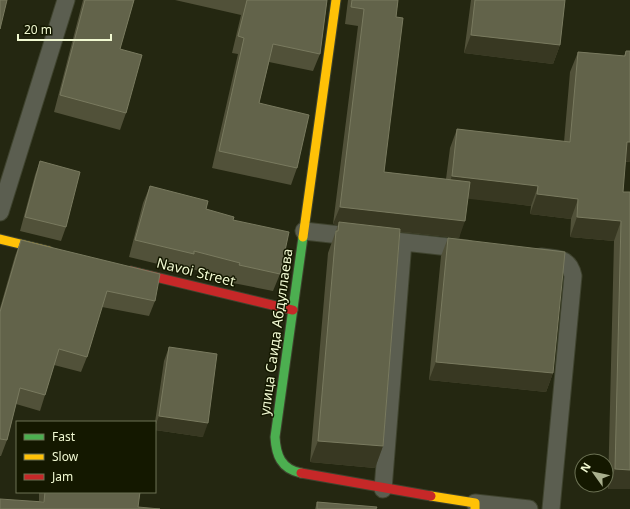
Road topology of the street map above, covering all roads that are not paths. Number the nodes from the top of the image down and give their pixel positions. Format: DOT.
graph roads {
  1 [pos="66,0"];
  2 [pos="336,0"];
  3 [pos="0,212"];
  4 [pos="304,231"];
  5 [pos="0,239"];
  6 [pos="403,242"];
  7 [pos="480,250"];
  8 [pos="62,254"];
  9 [pos="526,256"];
  10 [pos="123,269"];
  11 [pos="293,310"];
  12 [pos="383,489"];
  13 [pos="475,506"];
  14 [pos="529,509"];
  15 [pos="551,509"];
  1 -- 3 [label="lane"];
  2 -- 4 [label="street, улица Саида Абдуллаева"];
  4 -- 6 [label="lane"];
  4 -- 11 [label="street, улица Саида Абдуллаева"];
  5 -- 8 [label="street"];
  6 -- 7 [label="lane"];
  6 -- 12 [label="lane"];
  9 -- 15 [label="lane"];
  10 -- 11 [label="street, Navoi Street"];
  11 -- 12 [label="street, улица Саида Абдуллаева"];
  12 -- 13 [label="street, улица Саида Абдуллаева"];
  13 -- 14 [label="lane"];
}
